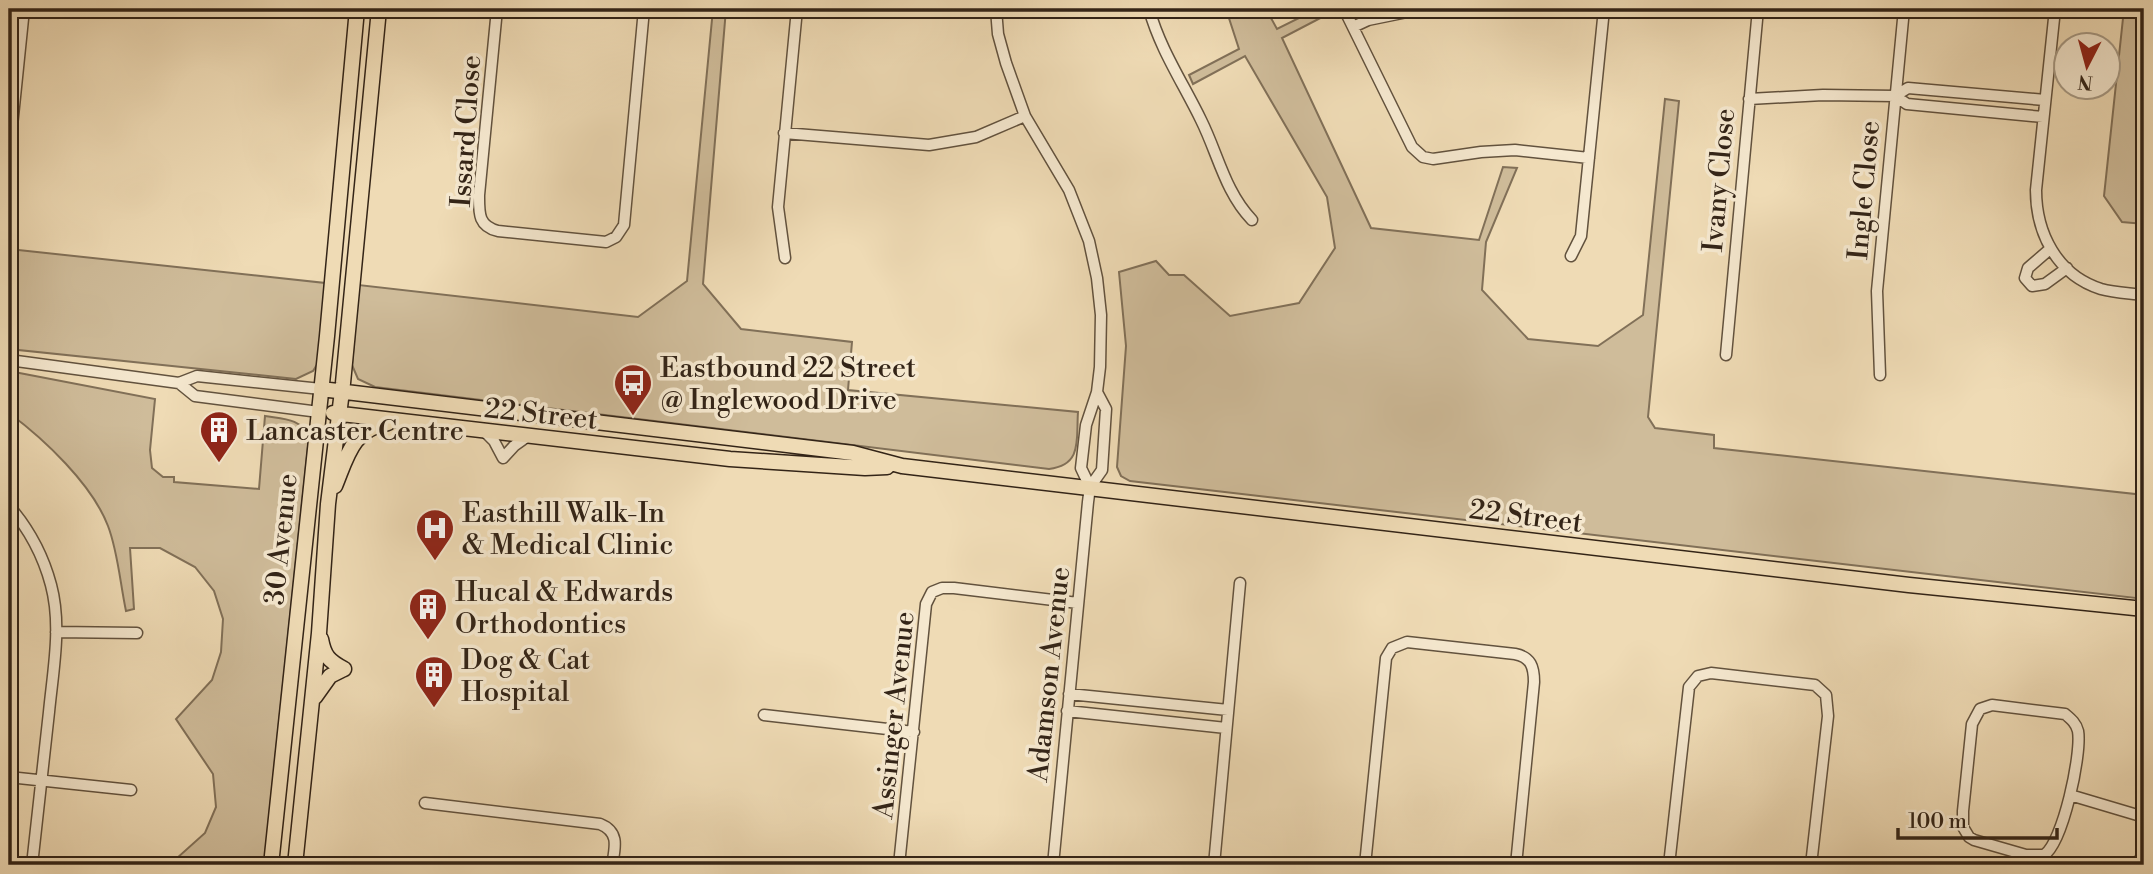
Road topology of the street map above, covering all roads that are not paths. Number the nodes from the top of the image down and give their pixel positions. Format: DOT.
graph roads {
  1 [pos="24,9"];
  2 [pos="357,9"];
  3 [pos="379,9"];
  4 [pos="497,9"];
  5 [pos="644,9"];
  6 [pos="797,9"];
  7 [pos="996,9"];
  8 [pos="1149,9"];
  9 [pos="1344,9"];
  10 [pos="1422,9"];
  11 [pos="1604,9"];
  12 [pos="1758,9"];
  13 [pos="1904,9"];
  14 [pos="2054,9"];
  15 [pos="1353,27"];
  16 [pos="1970,93"];
  17 [pos="1895,96"];
  18 [pos="1749,99"];
  19 [pos="2045,100"];
  20 [pos="1969,109"];
  21 [pos="1025,116"];
  22 [pos="2043,117"];
  23 [pos="785,133"];
  24 [pos="9,155"];
  25 [pos="1589,158"];
  26 [pos="1252,220"];
  27 [pos="2050,249"];
  28 [pos="1571,256"];
  29 [pos="785,258"];
  30 [pos="2067,268"];
  31 [pos="2144,295"];
  32 [pos="1726,355"];
  33 [pos="9,360"];
  34 [pos="1880,375"];
  35 [pos="179,383"];
  36 [pos="321,389"];
  37 [pos="342,392"];
  38 [pos="1097,392"];
  39 [pos="319,412"];
  40 [pos="340,414"];
  41 [pos="405,421"];
  42 [pos="484,431"];
  43 [pos="528,436"];
  44 [pos="902,466"];
  45 [pos="1090,487"];
  46 [pos="328,504"];
  47 [pos="9,506"];
  48 [pos="1240,583"];
  49 [pos="1078,603"];
  50 [pos="2144,609"];
  51 [pos="56,632"];
  52 [pos="137,633"];
  53 [pos="319,633"];
  54 [pos="1069,694"];
  55 [pos="313,701"];
  56 [pos="1228,710"];
  57 [pos="1067,711"];
  58 [pos="764,715"];
  59 [pos="1226,728"];
  60 [pos="914,732"];
  61 [pos="9,777"];
  62 [pos="41,781"];
  63 [pos="131,790"];
  64 [pos="2070,795"];
  65 [pos="425,803"];
  66 [pos="2144,817"];
  67 [pos="2144,849"];
  68 [pos="32,865"];
  69 [pos="271,865"];
  70 [pos="295,865"];
  71 [pos="612,865"];
  72 [pos="766,865"];
  73 [pos="799,865"];
  74 [pos="899,865"];
  75 [pos="1053,865"];
  76 [pos="1213,865"];
  77 [pos="1365,865"];
  78 [pos="1516,865"];
  79 [pos="1669,865"];
  80 [pos="1811,865"];
  81 [pos="2138,865"];
  1 -- 24 [label="street"];
  2 -- 36 [label="main road, 30 Avenue"];
  3 -- 37 [label="main road, 30 Avenue"];
  4 -- 5 [label="street, Issard Close"];
  6 -- 23 [label="street"];
  7 -- 21 [label="street"];
  8 -- 26 [label="street"];
  9 -- 15 [label="street"];
  10 -- 15 [label="street"];
  11 -- 25 [label="street"];
  12 -- 18 [label="street, Ivany Close"];
  13 -- 17 [label="street, Ingle Close"];
  14 -- 19 [label="street"];
  15 -- 25 [label="street"];
  16 -- 17 [label="street"];
  16 -- 19 [label="street"];
  16 -- 20 [label="street"];
  17 -- 18 [label="street"];
  17 -- 20 [label="street"];
  17 -- 34 [label="street, Ingle Close"];
  18 -- 32 [label="street, Ivany Close"];
  19 -- 22 [label="street"];
  20 -- 22 [label="street"];
  21 -- 23 [label="street"];
  21 -- 38 [label="street"];
  22 -- 27 [label="street"];
  23 -- 29 [label="street"];
  25 -- 28 [label="street"];
  27 -- 30 [label="street"];
  27 -- 30 [label="street"];
  30 -- 31 [label="street"];
  33 -- 35 [label="street, 22 Street"];
  35 -- 36 [label="street, 22 Street"];
  35 -- 39 [label="street, 22 Street"];
  36 -- 37 [label="main road, 22 Street"];
  36 -- 39 [label="main road, 30 Avenue"];
  37 -- 40 [label="main road, 30 Avenue"];
  37 -- 44 [label="main road, 22 Street"];
  38 -- 45 [label="street"];
  38 -- 45 [label="street"];
  39 -- 40 [label="main road, 22 Street"];
  39 -- 69 [label="main road, 30 Avenue"];
  40 -- 41 [label="main road, 22 Street"];
  40 -- 46 [label="main road, 30 Avenue"];
  41 -- 42 [label="main road, 22 Street"];
  41 -- 46 [label="main road"];
  42 -- 43 [label="main road, 22 Street"];
  42 -- 43 [label="street"];
  43 -- 44 [label="main road, 22 Street"];
  44 -- 45 [label="main road, 22 Street"];
  45 -- 49 [label="street, Adamson Avenue"];
  45 -- 50 [label="main road, 22 Street"];
  46 -- 53 [label="main road, 30 Avenue"];
  47 -- 51 [label="street"];
  48 -- 56 [label="street"];
  49 -- 54 [label="street, Adamson Avenue"];
  49 -- 60 [label="street, Assinger Avenue"];
  51 -- 52 [label="street"];
  51 -- 62 [label="street"];
  53 -- 55 [label="main road, 30 Avenue"];
  53 -- 55 [label="main road"];
  54 -- 56 [label="street"];
  54 -- 57 [label="street, Adamson Avenue"];
  55 -- 70 [label="main road, 30 Avenue"];
  56 -- 59 [label="street"];
  57 -- 59 [label="street"];
  57 -- 75 [label="street, Adamson Avenue"];
  58 -- 60 [label="street"];
  59 -- 76 [label="street"];
  60 -- 74 [label="street, Assinger Avenue"];
  61 -- 62 [label="street"];
  62 -- 63 [label="street"];
  62 -- 68 [label="street"];
  64 -- 64 [label="street"];
  64 -- 66 [label="street"];
  65 -- 71 [label="street"];
  67 -- 81 [label="street"];
  72 -- 73 [label="street"];
  77 -- 78 [label="street"];
  79 -- 80 [label="street"];
}
